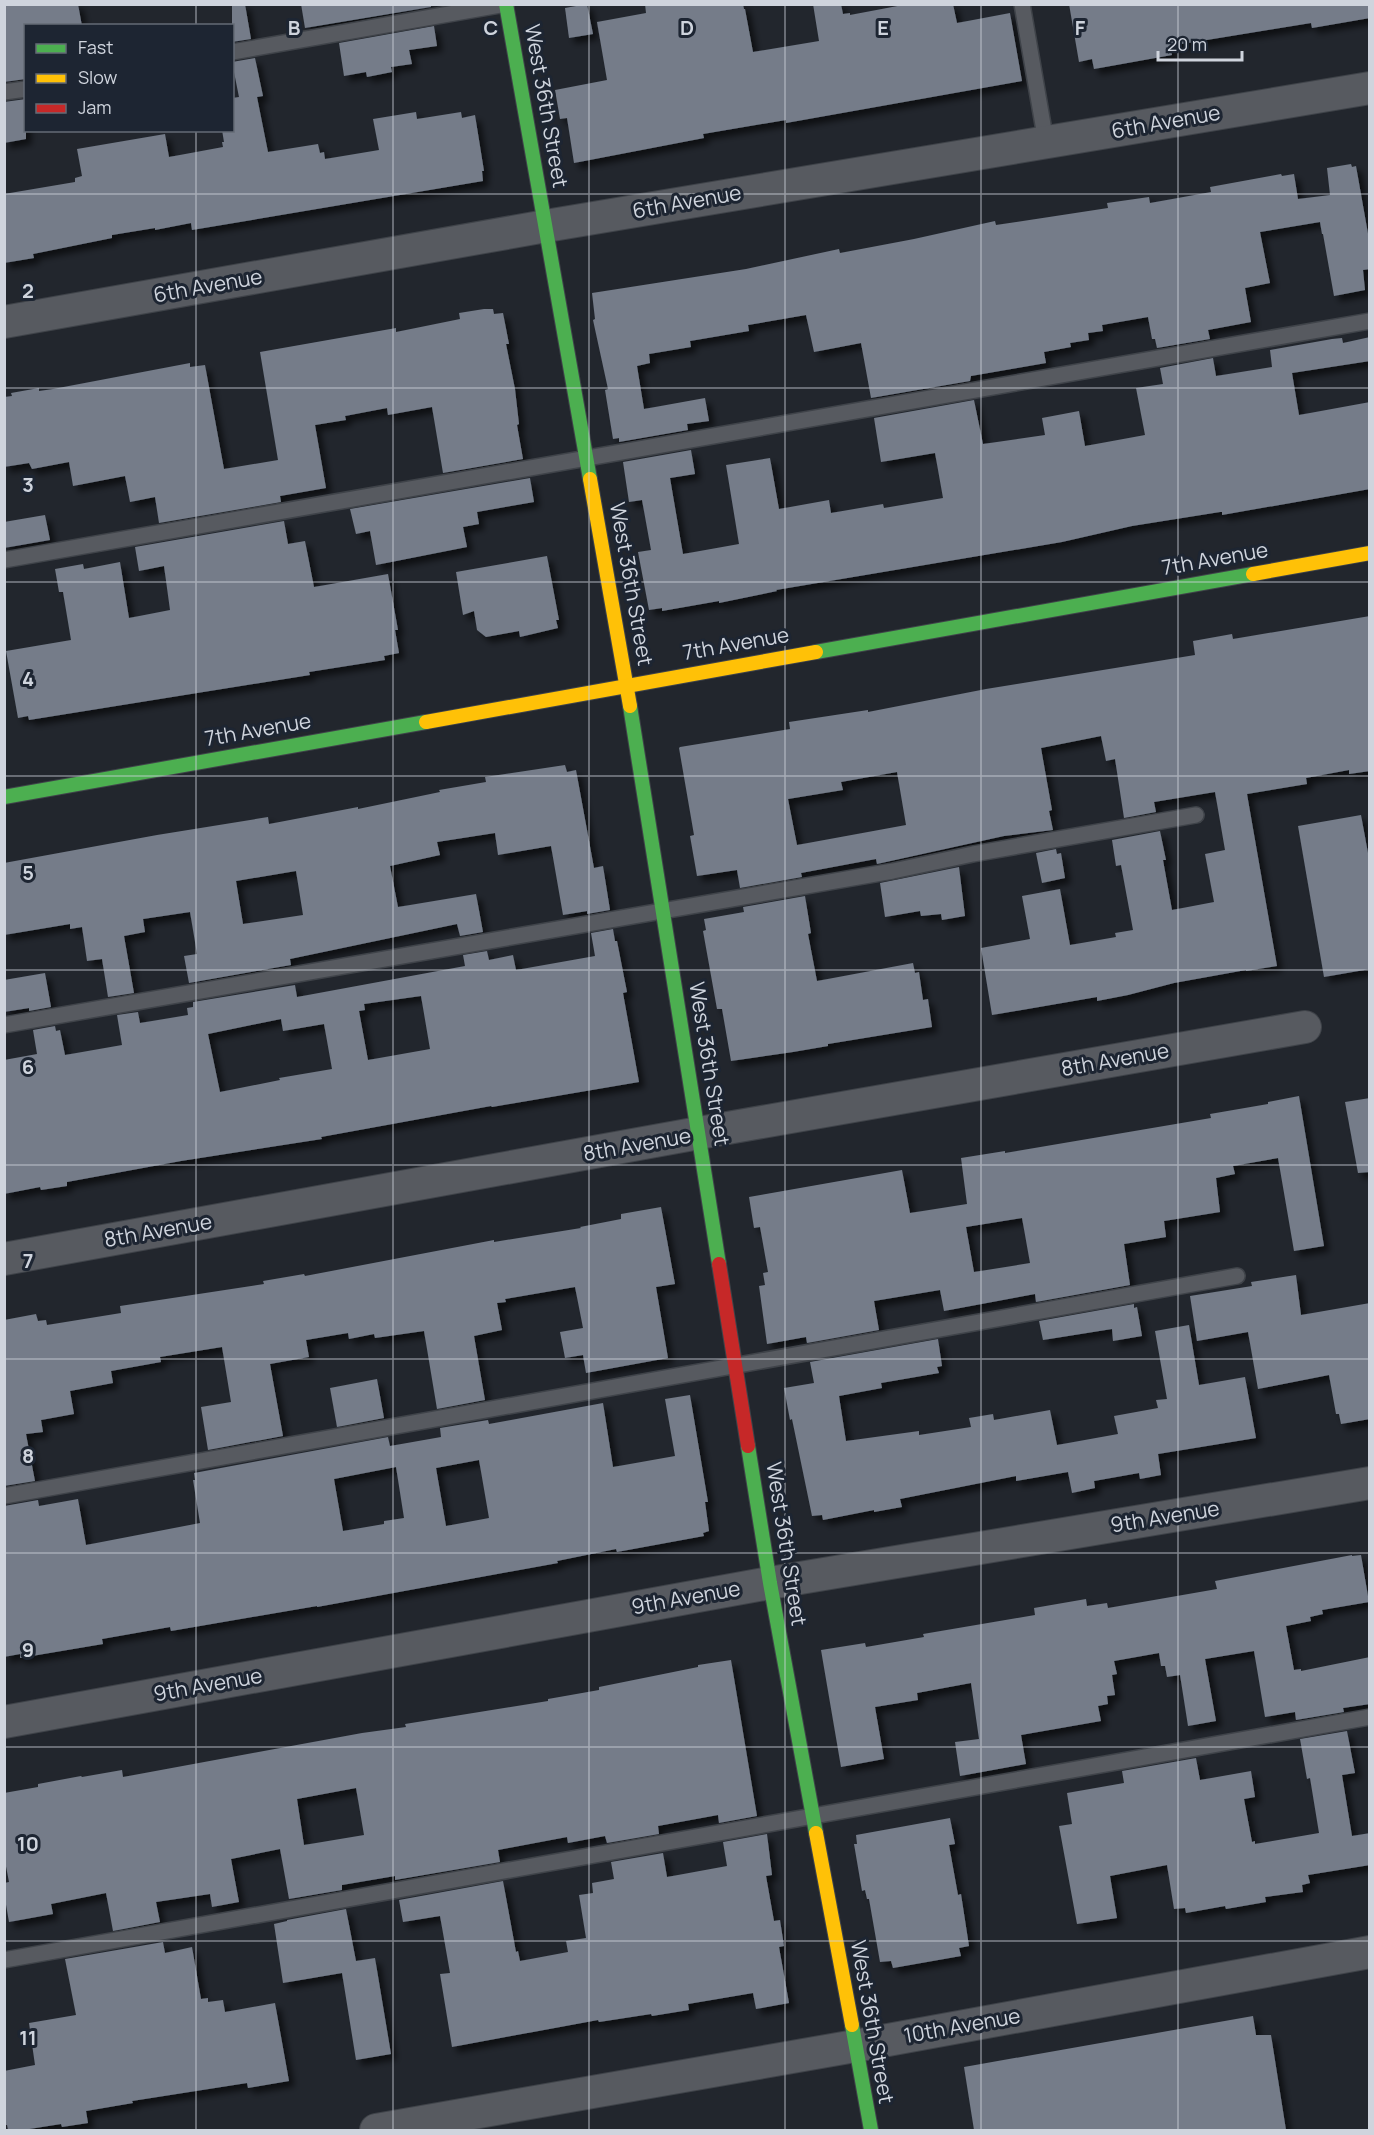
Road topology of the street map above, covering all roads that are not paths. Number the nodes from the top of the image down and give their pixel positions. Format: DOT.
graph roads {
  1 [pos="506,4"];
  2 [pos="1022,4"];
  3 [pos="234,52"];
  4 [pos="24,88"];
  5 [pos="1370,88"];
  6 [pos="4,92"];
  7 [pos="1046,142"];
  8 [pos="546,226"];
  9 [pos="1370,321"];
  10 [pos="4,322"];
  11 [pos="587,459"];
  12 [pos="1370,553"];
  13 [pos="4,560"];
  14 [pos="627,685"];
  15 [pos="4,796"];
  16 [pos="1196,815"];
  17 [pos="663,909"];
  18 [pos="4,1025"];
  19 [pos="1305,1027"];
  20 [pos="699,1133"];
  21 [pos="4,1259"];
  22 [pos="1237,1276"];
  23 [pos="736,1365"];
  24 [pos="1370,1484"];
  25 [pos="4,1496"];
  26 [pos="770,1583"];
  27 [pos="1370,1716"];
  28 [pos="4,1722"];
  29 [pos="813,1816"];
  30 [pos="1370,1952"];
  31 [pos="4,1960"];
  32 [pos="855,2046"];
  33 [pos="376,2130"];
  34 [pos="871,2130"];
  1 -- 3 [label="lane"];
  1 -- 8 [label="street, West 36th Street"];
  2 -- 7 [label="lane"];
  4 -- 6 [label="lane"];
  5 -- 7 [label="street, 6th Avenue"];
  7 -- 8 [label="street, 6th Avenue"];
  8 -- 10 [label="street, 6th Avenue"];
  8 -- 11 [label="street, West 36th Street"];
  9 -- 11 [label="lane"];
  11 -- 13 [label="lane"];
  11 -- 14 [label="street, West 36th Street"];
  12 -- 14 [label="street, 7th Avenue"];
  14 -- 15 [label="street, 7th Avenue"];
  14 -- 17 [label="street, West 36th Street"];
  16 -- 17 [label="lane"];
  17 -- 18 [label="lane"];
  17 -- 20 [label="street, West 36th Street"];
  19 -- 20 [label="street, 8th Avenue"];
  20 -- 21 [label="street, 8th Avenue"];
  20 -- 23 [label="street, West 36th Street"];
  22 -- 23 [label="lane"];
  23 -- 25 [label="lane"];
  23 -- 26 [label="street, West 36th Street"];
  24 -- 26 [label="street, 9th Avenue"];
  26 -- 28 [label="street, 9th Avenue"];
  26 -- 29 [label="street, West 36th Street"];
  27 -- 29 [label="lane"];
  29 -- 31 [label="lane"];
  29 -- 32 [label="street, West 36th Street"];
  30 -- 32 [label="street, 10th Avenue"];
  32 -- 33 [label="street, 10th Avenue"];
  32 -- 34 [label="street, West 36th Street"];
}
